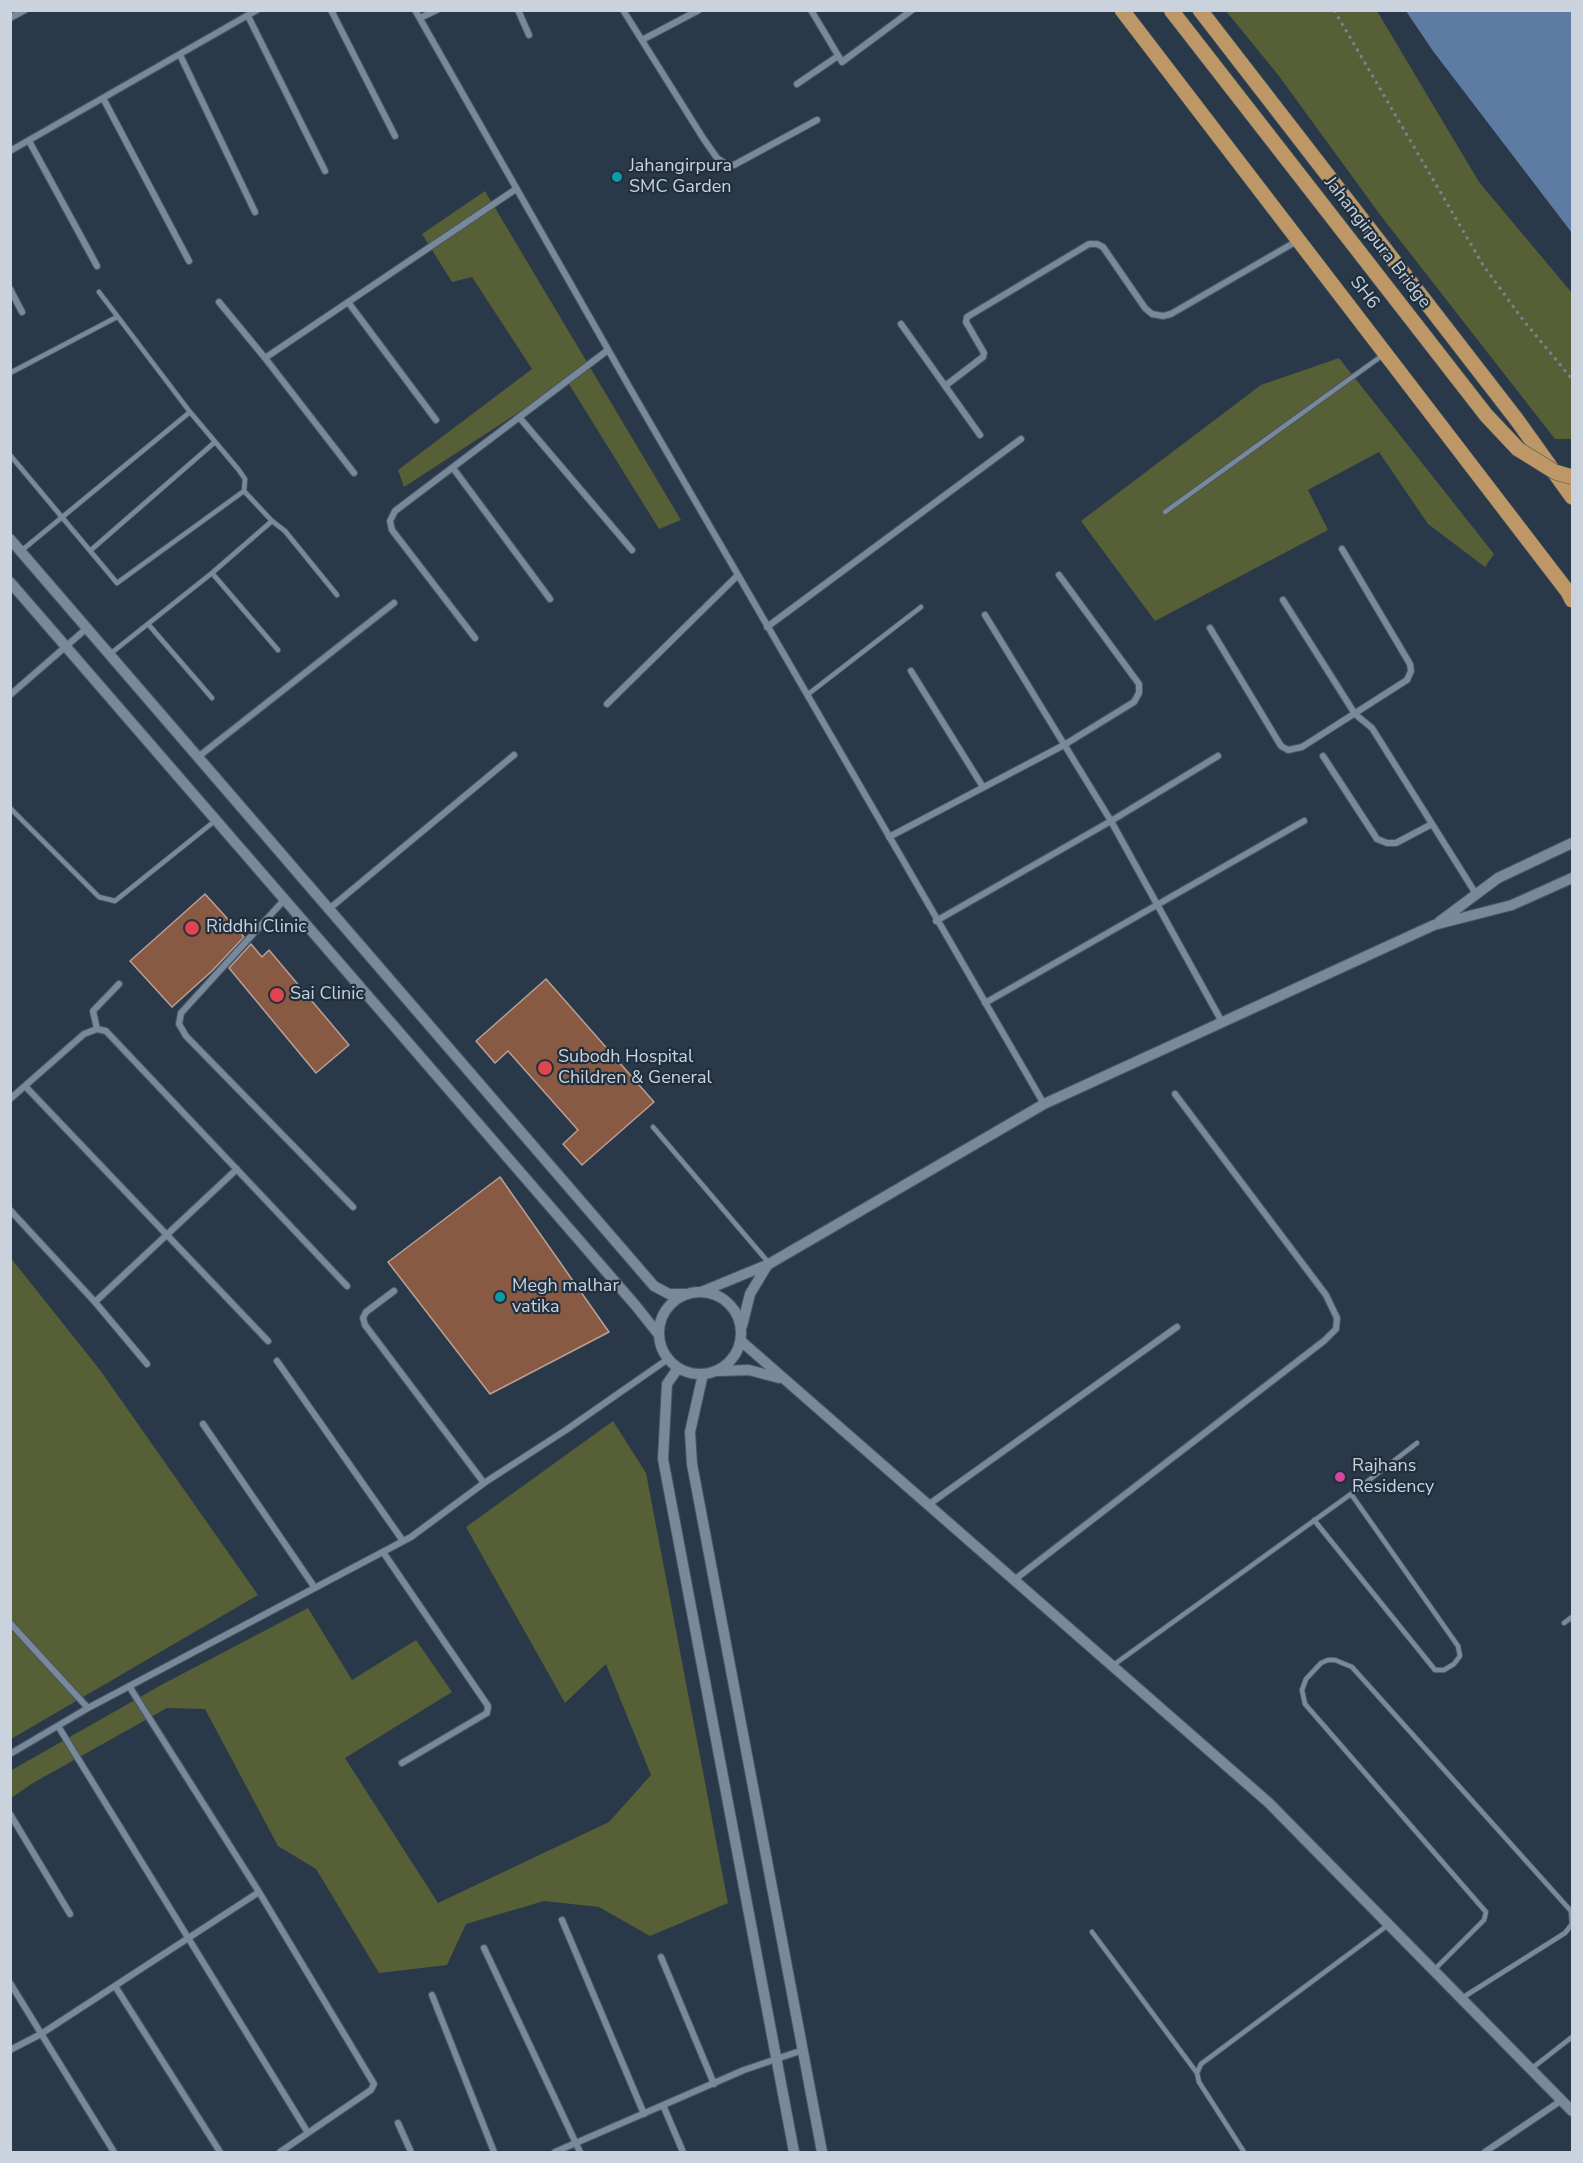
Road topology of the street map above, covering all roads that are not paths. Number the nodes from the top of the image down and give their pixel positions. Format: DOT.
graph roads {
  1 [pos="25,10"];
  2 [pos="257,10"];
  3 [pos="331,10"];
  4 [pos="415,10"];
  5 [pos="437,10"];
  6 [pos="518,10"];
  7 [pos="623,10"];
  8 [pos="699,10"];
  9 [pos="811,10"];
  10 [pos="898,10"];
  11 [pos="912,10"];
  12 [pos="1122,10"];
  13 [pos="1171,10"];
  14 [pos="1200,10"];
  15 [pos="248,16"];
  16 [pos="902,17"];
  17 [pos="10,18"];
  18 [pos="420,18"];
  19 [pos="529,34"];
  20 [pos="642,40"];
  21 [pos="180,54"];
  22 [pos="838,56"];
  23 [pos="797,84"];
  24 [pos="103,98"];
  25 [pos="817,120"];
  26 [pos="395,136"];
  27 [pos="29,141"];
  28 [pos="10,151"];
  29 [pos="325,171"];
  30 [pos="516,189"];
  31 [pos="255,212"];
  32 [pos="1299,240"];
  33 [pos="189,261"];
  34 [pos="97,266"];
  35 [pos="10,290"];
  36 [pos="99,292"];
  37 [pos="219,302"];
  38 [pos="348,302"];
  39 [pos="22,312"];
  40 [pos="117,317"];
  41 [pos="902,324"];
  42 [pos="608,350"];
  43 [pos="1386,354"];
  44 [pos="265,358"];
  45 [pos="10,373"];
  46 [pos="945,386"];
  47 [pos="190,412"];
  48 [pos="519,417"];
  49 [pos="436,420"];
  50 [pos="980,435"];
  51 [pos="1021,439"];
  52 [pos="215,442"];
  53 [pos="10,455"];
  54 [pos="453,468"];
  55 [pos="354,473"];
  56 [pos="1572,477"];
  57 [pos="244,491"];
  58 [pos="1572,497"];
  59 [pos="1165,512"];
  60 [pos="63,516"];
  61 [pos="272,521"];
  62 [pos="10,539"];
  63 [pos="1342,549"];
  64 [pos="91,550"];
  65 [pos="632,550"];
  66 [pos="21,551"];
  67 [pos="212,573"];
  68 [pos="738,575"];
  69 [pos="1059,575"];
  70 [pos="10,582"];
  71 [pos="337,595"];
  72 [pos="550,598"];
  73 [pos="1283,600"];
  74 [pos="1572,600"];
  75 [pos="394,603"];
  76 [pos="921,607"];
  77 [pos="985,615"];
  78 [pos="148,624"];
  79 [pos="767,627"];
  80 [pos="87,628"];
  81 [pos="1210,628"];
  82 [pos="475,638"];
  83 [pos="66,646"];
  84 [pos="278,650"];
  85 [pos="110,654"];
  86 [pos="911,671"];
  87 [pos="10,695"];
  88 [pos="807,695"];
  89 [pos="212,698"];
  90 [pos="607,704"];
  91 [pos="1355,714"];
  92 [pos="1064,745"];
  93 [pos="514,755"];
  94 [pos="1218,756"];
  95 [pos="1323,756"];
  96 [pos="198,757"];
  97 [pos="983,787"];
  98 [pos="10,808"];
  99 [pos="216,820"];
  100 [pos="1111,821"];
  101 [pos="1304,821"];
  102 [pos="1432,824"];
  103 [pos="889,837"];
  104 [pos="1572,843"];
  105 [pos="1572,878"];
  106 [pos="1476,894"];
  107 [pos="285,899"];
  108 [pos="1158,904"];
  109 [pos="329,909"];
  110 [pos="936,921"];
  111 [pos="1434,925"];
  112 [pos="119,984"];
  113 [pos="985,1003"];
  114 [pos="1222,1022"];
  115 [pos="97,1029"];
  116 [pos="25,1086"];
  117 [pos="1175,1094"];
  118 [pos="10,1099"];
  119 [pos="1044,1104"];
  120 [pos="653,1127"];
  121 [pos="237,1169"];
  122 [pos="353,1207"];
  123 [pos="10,1210"];
  124 [pos="168,1236"];
  125 [pos="769,1264"];
  126 [pos="347,1286"];
  127 [pos="394,1291"];
  128 [pos="701,1292"];
  129 [pos="687,1294"];
  130 [pos="95,1302"];
  131 [pos="741,1326"];
  132 [pos="1177,1327"];
  133 [pos="659,1335"];
  134 [pos="268,1341"];
  135 [pos="741,1341"];
  136 [pos="668,1359"];
  137 [pos="277,1361"];
  138 [pos="147,1364"];
  139 [pos="678,1368"];
  140 [pos="715,1371"];
  141 [pos="703,1374"];
  142 [pos="782,1378"];
  143 [pos="203,1424"];
  144 [pos="1417,1443"];
  145 [pos="484,1484"];
  146 [pos="1351,1494"];
  147 [pos="928,1505"];
  148 [pos="1314,1520"];
  149 [pos="403,1541"];
  150 [pos="383,1552"];
  151 [pos="1014,1580"];
  152 [pos="315,1588"];
  153 [pos="1572,1617"];
  154 [pos="10,1623"];
  155 [pos="1564,1623"];
  156 [pos="1112,1666"];
  157 [pos="129,1686"];
  158 [pos="87,1708"];
  159 [pos="58,1726"];
  160 [pos="10,1754"];
  161 [pos="402,1763"];
  162 [pos="10,1814"];
  163 [pos="259,1892"];
  164 [pos="70,1914"];
  165 [pos="562,1920"];
  166 [pos="1389,1924"];
  167 [pos="1092,1932"];
  168 [pos="189,1938"];
  169 [pos="484,1948"];
  170 [pos="661,1957"];
  171 [pos="1434,1970"];
  172 [pos="10,1983"];
  173 [pos="115,1986"];
  174 [pos="432,1995"];
  175 [pos="1462,1998"];
  176 [pos="41,2034"];
  177 [pos="1572,2037"];
  178 [pos="10,2050"];
  179 [pos="803,2050"];
  180 [pos="775,2059"];
  181 [pos="1531,2069"];
  182 [pos="1197,2073"];
  183 [pos="714,2084"];
  184 [pos="1562,2100"];
  185 [pos="663,2105"];
  186 [pos="1572,2111"];
  187 [pos="644,2114"];
  188 [pos="398,2123"];
  189 [pos="308,2133"];
  190 [pos="576,2144"];
  191 [pos="114,2152"];
  192 [pos="220,2152"];
  193 [pos="280,2152"];
  194 [pos="411,2152"];
  195 [pos="494,2152"];
  196 [pos="555,2152"];
  197 [pos="580,2152"];
  198 [pos="683,2152"];
  199 [pos="794,2152"];
  200 [pos="822,2152"];
  201 [pos="1244,2152"];
  202 [pos="1485,2152"];
  1 -- 17 [label="street"];
  2 -- 15 [label="street"];
  3 -- 26 [label="street"];
  4 -- 18 [label="street"];
  5 -- 18 [label="street"];
  6 -- 19 [label="street"];
  7 -- 20 [label="street"];
  8 -- 20 [label="street"];
  9 -- 22 [label="street"];
  10 -- 16 [label="street"];
  11 -- 16 [label="street"];
  12 -- 32 [label="main road, SH6"];
  13 -- 56 [label="main road, Jahangirpura Bridge, bridge"];
  14 -- 58 [label="main road"];
  15 -- 21 [label="street"];
  15 -- 29 [label="street"];
  16 -- 22 [label="street"];
  18 -- 30 [label="street"];
  20 -- 25 [label="street"];
  21 -- 24 [label="street"];
  21 -- 31 [label="street"];
  22 -- 23 [label="street"];
  24 -- 27 [label="street"];
  24 -- 33 [label="street"];
  27 -- 28 [label="street"];
  27 -- 34 [label="street"];
  30 -- 38 [label="street"];
  30 -- 42 [label="street"];
  32 -- 43 [label="main road, SH6"];
  32 -- 46 [label="street"];
  35 -- 39 [label="street"];
  36 -- 40 [label="lane"];
  37 -- 44 [label="street"];
  38 -- 44 [label="street"];
  38 -- 49 [label="street"];
  40 -- 45 [label="lane"];
  40 -- 47 [label="lane"];
  41 -- 46 [label="street"];
  42 -- 48 [label="street"];
  42 -- 68 [label="street"];
  43 -- 59 [label="lane"];
  43 -- 74 [label="main road, SH6"];
  44 -- 55 [label="street"];
  46 -- 50 [label="street"];
  47 -- 52 [label="lane"];
  47 -- 60 [label="lane"];
  48 -- 54 [label="street"];
  48 -- 65 [label="street"];
  51 -- 79 [label="street"];
  52 -- 57 [label="lane"];
  52 -- 64 [label="lane"];
  53 -- 60 [label="lane"];
  54 -- 72 [label="street"];
  54 -- 82 [label="street"];
  57 -- 61 [label="lane"];
  57 -- 64 [label="lane"];
  60 -- 64 [label="lane"];
  60 -- 66 [label="lane"];
  61 -- 67 [label="lane"];
  61 -- 71 [label="lane"];
  62 -- 66 [label="street"];
  63 -- 91 [label="street"];
  66 -- 80 [label="street"];
  67 -- 78 [label="lane"];
  67 -- 84 [label="lane"];
  68 -- 79 [label="street"];
  68 -- 90 [label="street"];
  69 -- 92 [label="street"];
  70 -- 83 [label="street"];
  73 -- 91 [label="street"];
  75 -- 96 [label="street"];
  76 -- 88 [label="lane"];
  77 -- 92 [label="street"];
  78 -- 85 [label="lane"];
  78 -- 89 [label="lane"];
  79 -- 88 [label="street"];
  80 -- 83 [label="street"];
  80 -- 85 [label="street"];
  81 -- 91 [label="street"];
  83 -- 87 [label="street"];
  83 -- 99 [label="street"];
  85 -- 96 [label="street"];
  86 -- 97 [label="street"];
  88 -- 103 [label="street"];
  91 -- 102 [label="street"];
  92 -- 97 [label="street"];
  92 -- 100 [label="street"];
  93 -- 109 [label="street"];
  94 -- 100 [label="street"];
  95 -- 102 [label="street"];
  96 -- 109 [label="street"];
  97 -- 103 [label="street"];
  98 -- 99 [label="lane"];
  99 -- 107 [label="street"];
  100 -- 108 [label="street"];
  100 -- 110 [label="street"];
  101 -- 108 [label="street"];
  102 -- 106 [label="street"];
  103 -- 110 [label="street"];
  104 -- 106 [label="street"];
  105 -- 111 [label="street"];
  106 -- 111 [label="street"];
  107 -- 122 [label="street"];
  107 -- 133 [label="street"];
  108 -- 113 [label="street"];
  108 -- 114 [label="street"];
  109 -- 129 [label="street"];
  110 -- 113 [label="street"];
  111 -- 114 [label="street"];
  112 -- 115 [label="street"];
  113 -- 119 [label="street"];
  114 -- 119 [label="street"];
  115 -- 116 [label="street"];
  115 -- 121 [label="street"];
  116 -- 118 [label="street"];
  116 -- 124 [label="street"];
  117 -- 151 [label="street"];
  119 -- 125 [label="street"];
  120 -- 125 [label="lane"];
  121 -- 124 [label="street"];
  121 -- 126 [label="street"];
  123 -- 130 [label="street"];
  124 -- 130 [label="street"];
  124 -- 134 [label="street"];
  125 -- 128 [label="street"];
  125 -- 131 [label="street"];
  127 -- 145 [label="street"];
  128 -- 129 [label="street"];
  128 -- 131 [label="street"];
  129 -- 133 [label="street"];
  130 -- 138 [label="street"];
  131 -- 135 [label="street"];
  132 -- 147 [label="street"];
  133 -- 136 [label="street"];
  135 -- 140 [label="street"];
  135 -- 142 [label="street"];
  136 -- 139 [label="street"];
  136 -- 145 [label="street"];
  137 -- 149 [label="street"];
  139 -- 141 [label="street"];
  139 -- 180 [label="street"];
  140 -- 141 [label="street"];
  140 -- 142 [label="street"];
  141 -- 179 [label="street"];
  142 -- 147 [label="street"];
  143 -- 152 [label="street"];
  144 -- 146 [label="lane"];
  145 -- 149 [label="street"];
  146 -- 148 [label="lane"];
  146 -- 148 [label="lane"];
  147 -- 151 [label="street"];
  148 -- 156 [label="lane"];
  149 -- 150 [label="street"];
  150 -- 152 [label="street"];
  150 -- 161 [label="street"];
  151 -- 156 [label="street"];
  152 -- 157 [label="street"];
  153 -- 155 [label="lane"];
  154 -- 158 [label="street"];
  156 -- 166 [label="street"];
  157 -- 158 [label="street"];
  157 -- 163 [label="street"];
  158 -- 159 [label="street"];
  159 -- 160 [label="street"];
  159 -- 168 [label="street"];
  162 -- 164 [label="street"];
  163 -- 168 [label="street"];
  163 -- 189 [label="street"];
  165 -- 187 [label="street"];
  166 -- 171 [label="street"];
  166 -- 182 [label="lane"];
  167 -- 182 [label="lane"];
  168 -- 173 [label="street"];
  168 -- 189 [label="street"];
  169 -- 190 [label="street"];
  170 -- 183 [label="street"];
  171 -- 175 [label="street"];
  171 -- 175 [label="lane"];
  172 -- 176 [label="street"];
  173 -- 176 [label="street"];
  173 -- 192 [label="street"];
  174 -- 195 [label="street"];
  175 -- 181 [label="street"];
  176 -- 178 [label="street"];
  176 -- 191 [label="street"];
  177 -- 181 [label="lane"];
  179 -- 180 [label="street"];
  179 -- 200 [label="street"];
  180 -- 183 [label="street"];
  180 -- 199 [label="street"];
  181 -- 184 [label="street"];
  182 -- 201 [label="lane"];
  183 -- 185 [label="street"];
  184 -- 186 [label="street"];
  184 -- 202 [label="street"];
  185 -- 187 [label="street"];
  185 -- 198 [label="street"];
  187 -- 190 [label="street"];
  188 -- 194 [label="street"];
  189 -- 193 [label="street"];
  190 -- 196 [label="street"];
  190 -- 197 [label="street"];
}
